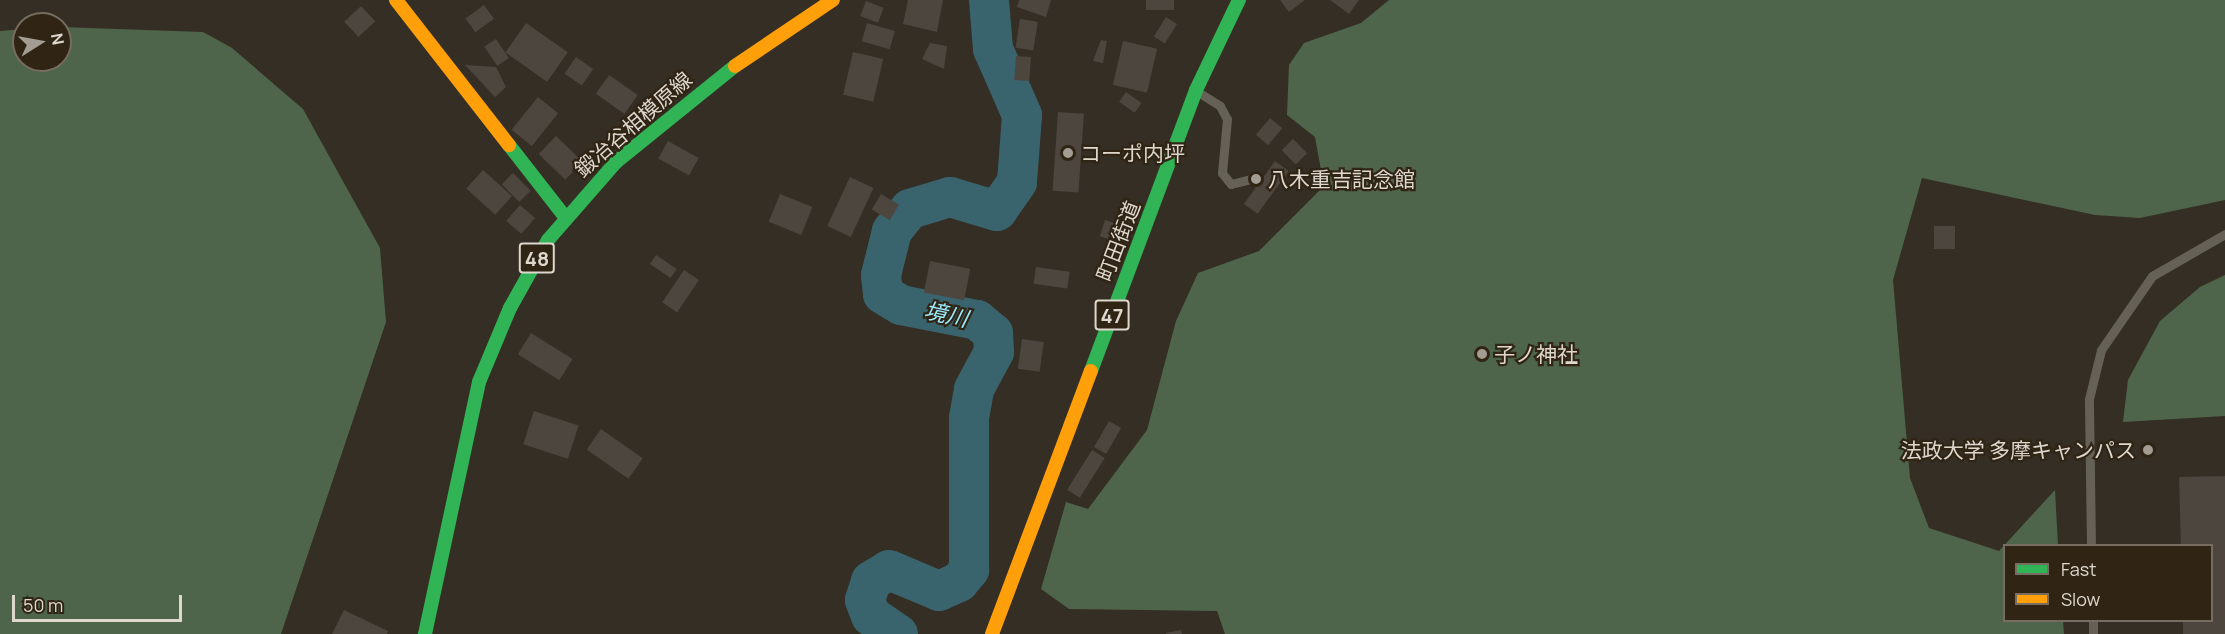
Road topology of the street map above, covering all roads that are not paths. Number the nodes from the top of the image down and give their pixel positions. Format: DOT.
graph roads {
  1 [pos="396,0"];
  2 [pos="833,0"];
  3 [pos="1239,0"];
  4 [pos="1196,90"];
  5 [pos="1251,179"];
  6 [pos="565,217"];
  7 [pos="2225,234"];
  8 [pos="2091,544"];
  9 [pos="424,634"];
  10 [pos="992,634"];
  1 -- 6 [label="main road"];
  2 -- 6 [label="main road, 鍛冶谷相模原線 / 48"];
  3 -- 4 [label="main road, 町田街道 / 47"];
  4 -- 5 [label="lane"];
  4 -- 10 [label="main road, 町田街道 / 47"];
  6 -- 9 [label="main road, 鍛冶谷相模原線 / 48"];
  7 -- 8 [label="lane"];
}
